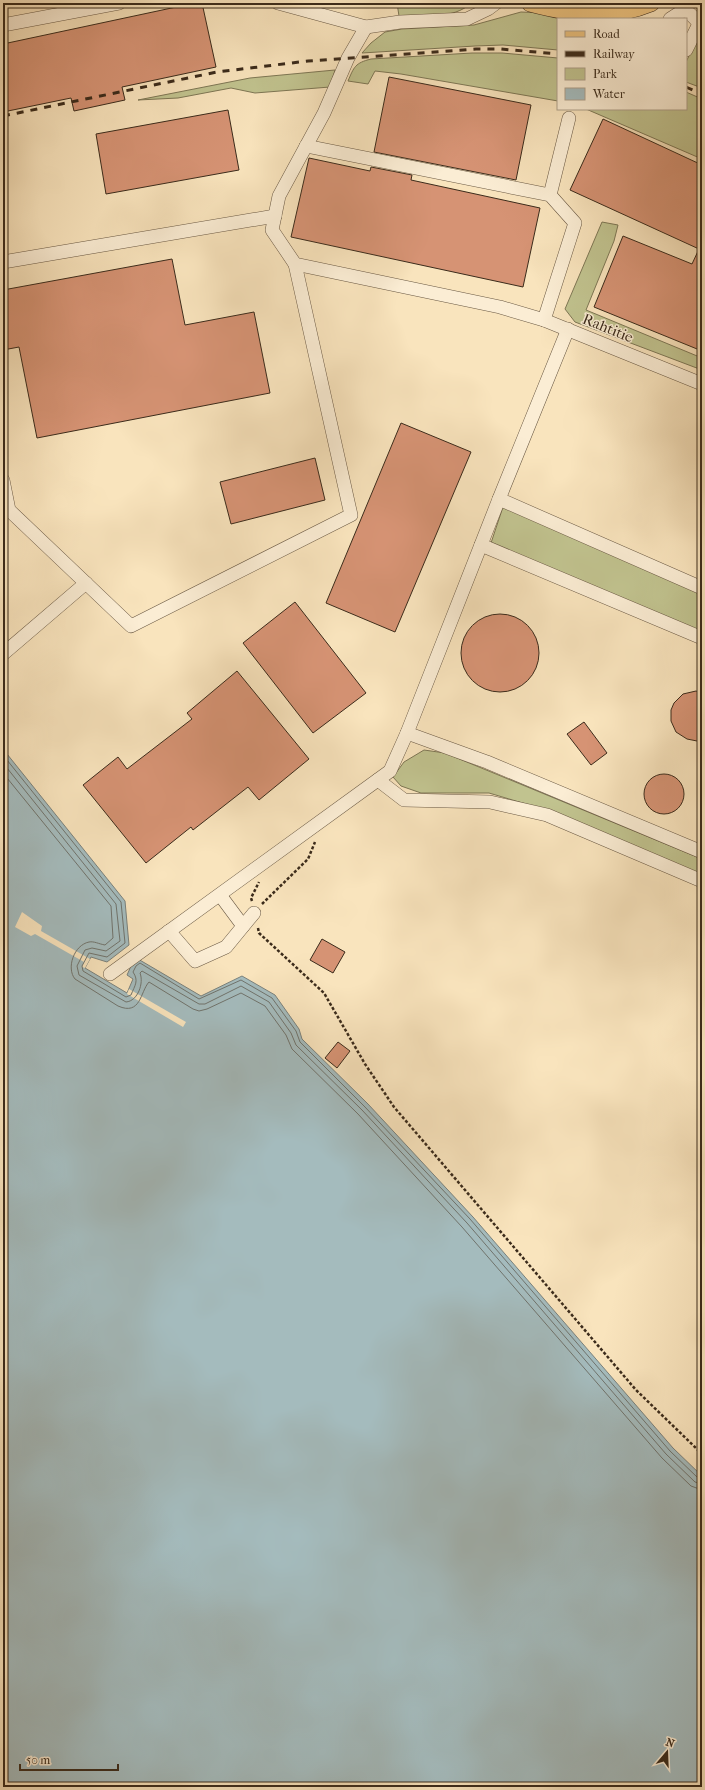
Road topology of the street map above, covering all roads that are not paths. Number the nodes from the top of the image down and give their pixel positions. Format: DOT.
graph roads {
  1 [pos="119,3"];
  2 [pos="278,3"];
  3 [pos="496,3"];
  4 [pos="530,3"];
  5 [pos="650,3"];
  6 [pos="682,7"];
  7 [pos="671,18"];
  8 [pos="3,25"];
  9 [pos="366,27"];
  10 [pos="688,42"];
  11 [pos="569,118"];
  12 [pos="306,146"];
  13 [pos="550,195"];
  14 [pos="275,216"];
  15 [pos="3,262"];
  16 [pos="295,264"];
  17 [pos="544,320"];
  18 [pos="568,329"];
  19 [pos="702,384"];
  20 [pos="3,480"];
  21 [pos="499,499"];
  22 [pos="6,511"];
  23 [pos="481,545"];
  24 [pos="86,583"];
  25 [pos="702,588"];
  26 [pos="702,638"];
  27 [pos="3,654"];
  28 [pos="407,733"];
  29 [pos="378,780"];
  30 [pos="702,852"];
  31 [pos="702,881"];
  32 [pos="220,895"];
  33 [pos="254,913"];
  34 [pos="243,926"];
  35 [pos="169,931"];
  36 [pos="110,974"];
  1 -- 8 [label="street"];
  2 -- 9 [label="street"];
  3 -- 9 [label="street"];
  4 -- 5 [label="main road"];
  6 -- 7 [label="street"];
  6 -- 10 [label="street"];
  9 -- 12 [label="street"];
  11 -- 13 [label="street"];
  12 -- 13 [label="street"];
  12 -- 14 [label="street"];
  13 -- 17 [label="street"];
  14 -- 15 [label="street"];
  14 -- 16 [label="street"];
  16 -- 17 [label="street, Rahtitie"];
  16 -- 24 [label="street"];
  17 -- 18 [label="street, Rahtitie"];
  18 -- 19 [label="street, Rahtitie"];
  18 -- 21 [label="street"];
  20 -- 22 [label="street"];
  21 -- 23 [label="street"];
  21 -- 25 [label="street"];
  22 -- 24 [label="street"];
  23 -- 26 [label="street"];
  23 -- 28 [label="street"];
  24 -- 27 [label="street"];
  28 -- 29 [label="street"];
  28 -- 30 [label="street"];
  29 -- 31 [label="street"];
  29 -- 32 [label="street"];
  32 -- 34 [label="street"];
  32 -- 35 [label="street"];
  33 -- 34 [label="street"];
  34 -- 35 [label="street"];
  35 -- 36 [label="street"];
}
